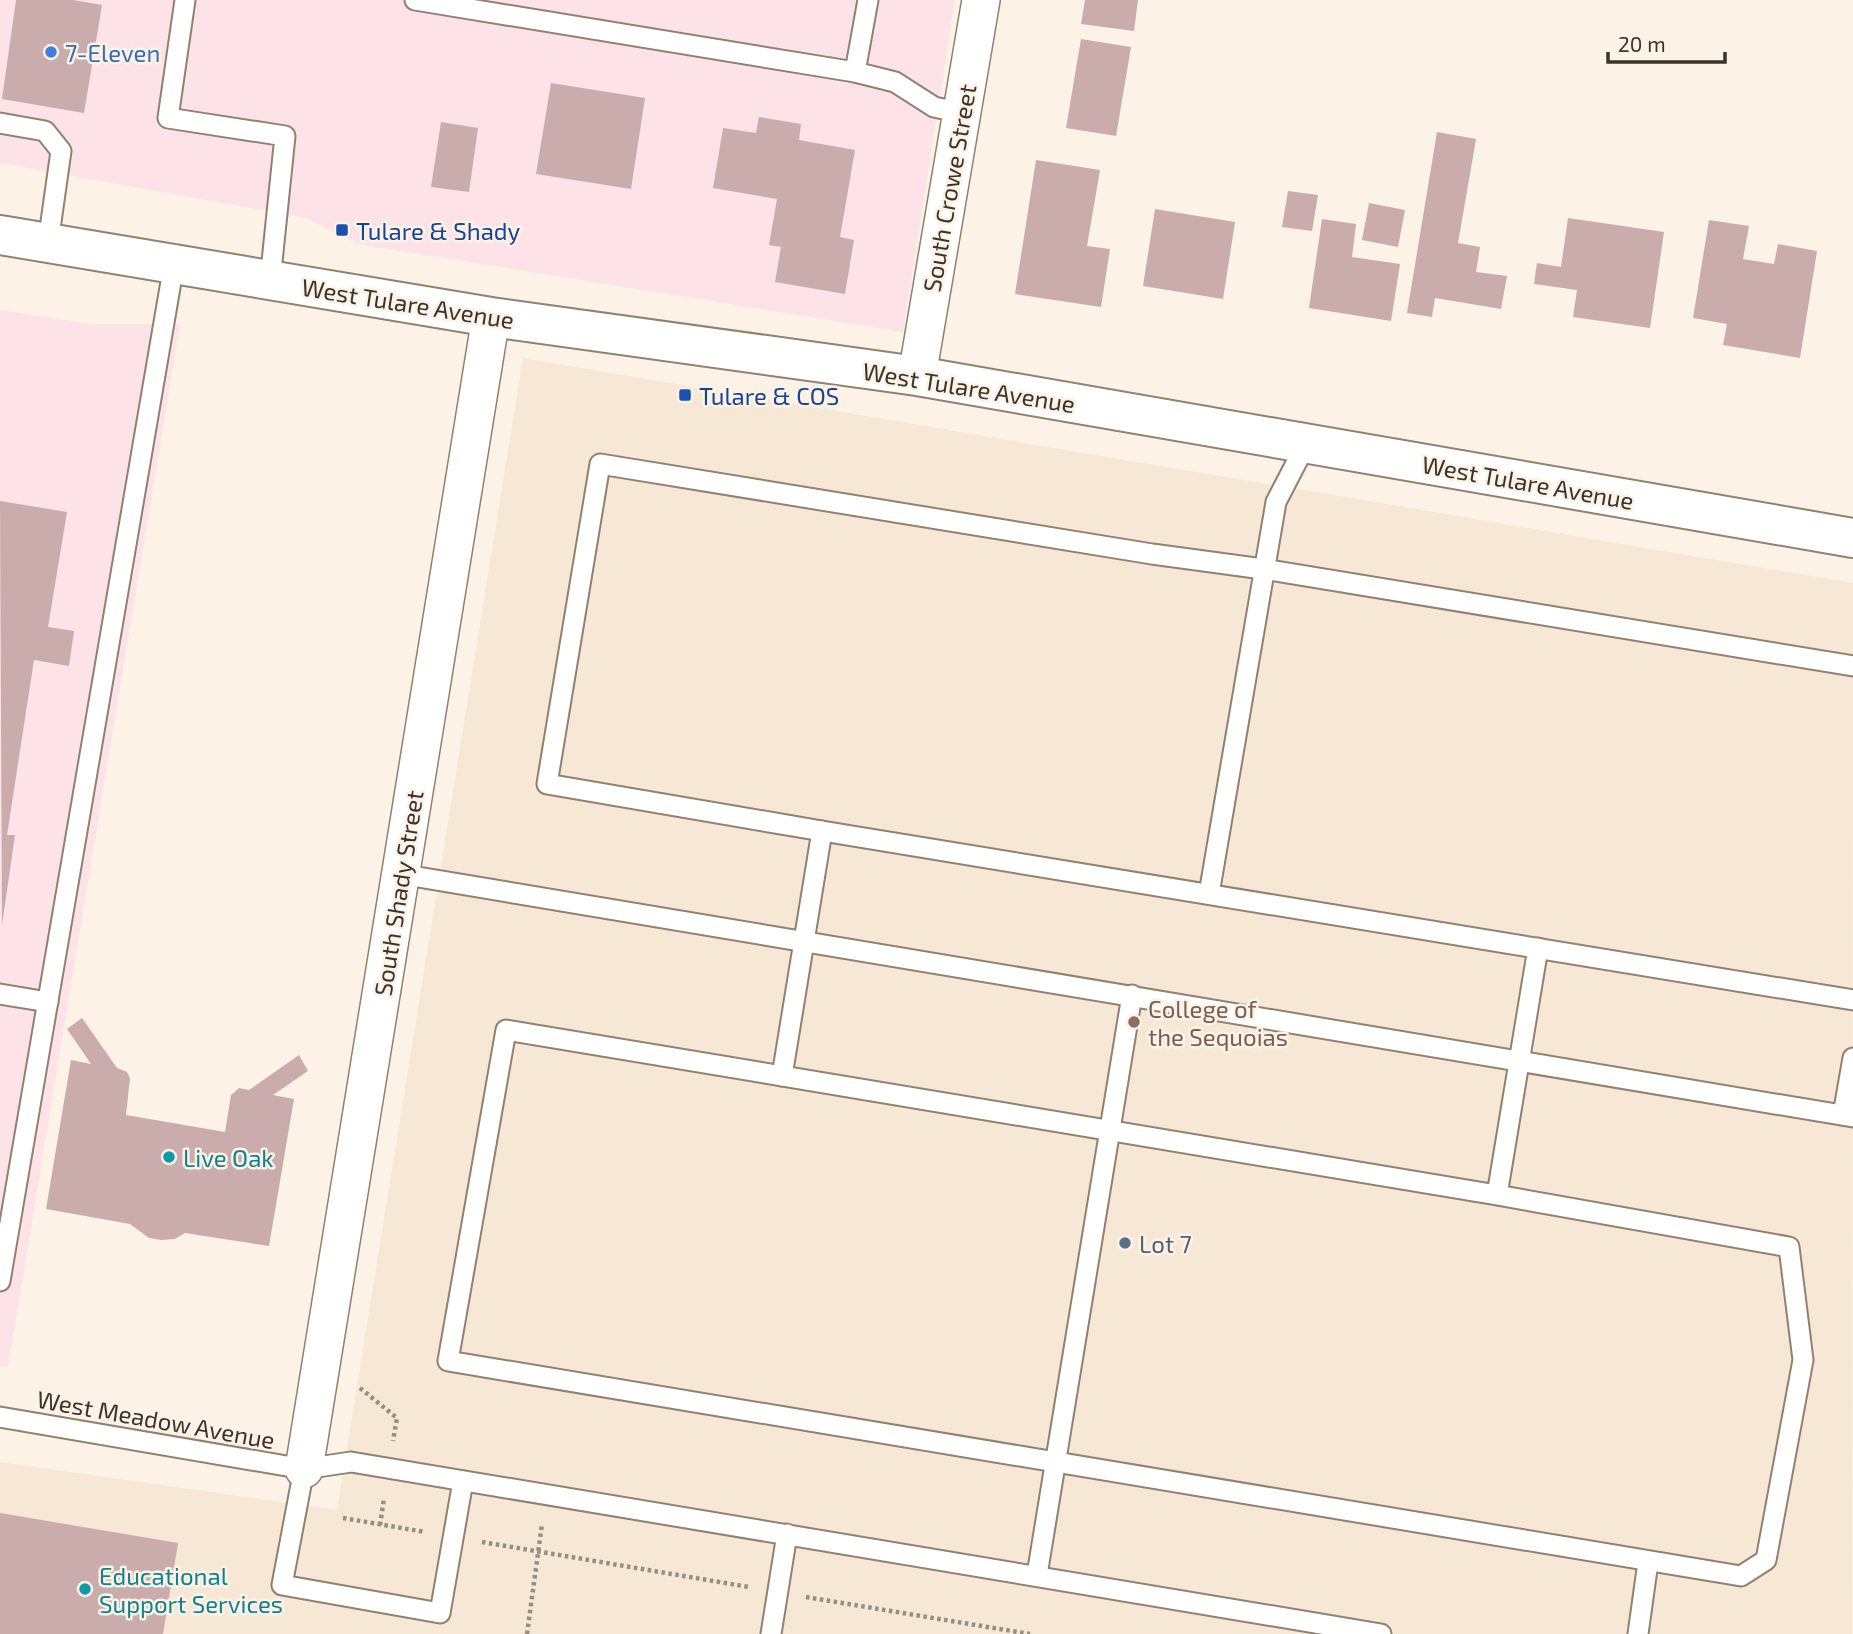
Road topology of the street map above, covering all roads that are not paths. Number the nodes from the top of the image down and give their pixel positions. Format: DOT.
graph roads {
  1 [pos="186,0"];
  2 [pos="415,0"];
  3 [pos="868,0"];
  4 [pos="981,0"];
  5 [pos="855,72"];
  6 [pos="962,113"];
  7 [pos="0,123"];
  8 [pos="0,235"];
  9 [pos="48,243"];
  10 [pos="174,264"];
  11 [pos="270,281"];
  12 [pos="491,317"];
  13 [pos="917,376"];
  14 [pos="1306,444"];
  15 [pos="1853,538"];
  16 [pos="1263,569"];
  17 [pos="1853,666"];
  18 [pos="822,831"];
  19 [pos="400,874"];
  20 [pos="1209,894"];
  21 [pos="804,941"];
  22 [pos="1538,948"];
  23 [pos="0,994"];
  24 [pos="1132,995"];
  25 [pos="1853,1000"];
  26 [pos="48,1002"];
  27 [pos="1853,1058"];
  28 [pos="1520,1061"];
  29 [pos="782,1076"];
  30 [pos="1848,1116"];
  31 [pos="1112,1129"];
  32 [pos="1497,1195"];
  33 [pos="0,1281"];
  34 [pos="0,1417"];
  35 [pos="1057,1461"];
  36 [pos="303,1469"];
  37 [pos="463,1480"];
  38 [pos="787,1534"];
  39 [pos="1648,1562"];
  40 [pos="1037,1575"];
  41 [pos="771,1634"];
  42 [pos="1381,1634"];
  43 [pos="1638,1634"];
  1 -- 11 [label="lane"];
  2 -- 5 [label="lane"];
  3 -- 5 [label="lane"];
  4 -- 6 [label="street, South Crowe Street"];
  5 -- 6 [label="lane"];
  6 -- 13 [label="street, South Crowe Street"];
  7 -- 9 [label="lane"];
  8 -- 9 [label="street, West Tulare Avenue"];
  9 -- 10 [label="street, West Tulare Avenue"];
  10 -- 11 [label="street, West Tulare Avenue"];
  10 -- 26 [label="lane"];
  11 -- 12 [label="street, West Tulare Avenue"];
  12 -- 13 [label="street, West Tulare Avenue"];
  12 -- 19 [label="street, South Shady Street"];
  13 -- 14 [label="street, West Tulare Avenue"];
  14 -- 15 [label="street, West Tulare Avenue"];
  14 -- 16 [label="lane"];
  16 -- 17 [label="lane"];
  16 -- 18 [label="lane"];
  16 -- 20 [label="lane"];
  18 -- 20 [label="lane"];
  18 -- 21 [label="lane"];
  19 -- 21 [label="lane"];
  19 -- 36 [label="street, South Shady Street"];
  20 -- 22 [label="lane"];
  21 -- 24 [label="lane"];
  21 -- 29 [label="lane"];
  22 -- 25 [label="lane"];
  22 -- 28 [label="lane"];
  23 -- 26 [label="lane"];
  24 -- 28 [label="lane"];
  24 -- 31 [label="lane"];
  26 -- 33 [label="lane"];
  27 -- 30 [label="lane"];
  28 -- 30 [label="lane"];
  28 -- 32 [label="lane"];
  29 -- 31 [label="lane"];
  29 -- 35 [label="lane"];
  31 -- 32 [label="lane"];
  31 -- 35 [label="lane"];
  32 -- 39 [label="lane"];
  34 -- 36 [label="lane, West Meadow Avenue"];
  35 -- 39 [label="lane"];
  35 -- 40 [label="lane"];
  36 -- 37 [label="lane, West Meadow Avenue"];
  36 -- 37 [label="lane"];
  37 -- 38 [label="lane, West Meadow Avenue"];
  38 -- 40 [label="lane, West Meadow Avenue"];
  38 -- 41 [label="lane"];
  39 -- 43 [label="lane"];
  40 -- 42 [label="lane, West Meadow Avenue"];
}
